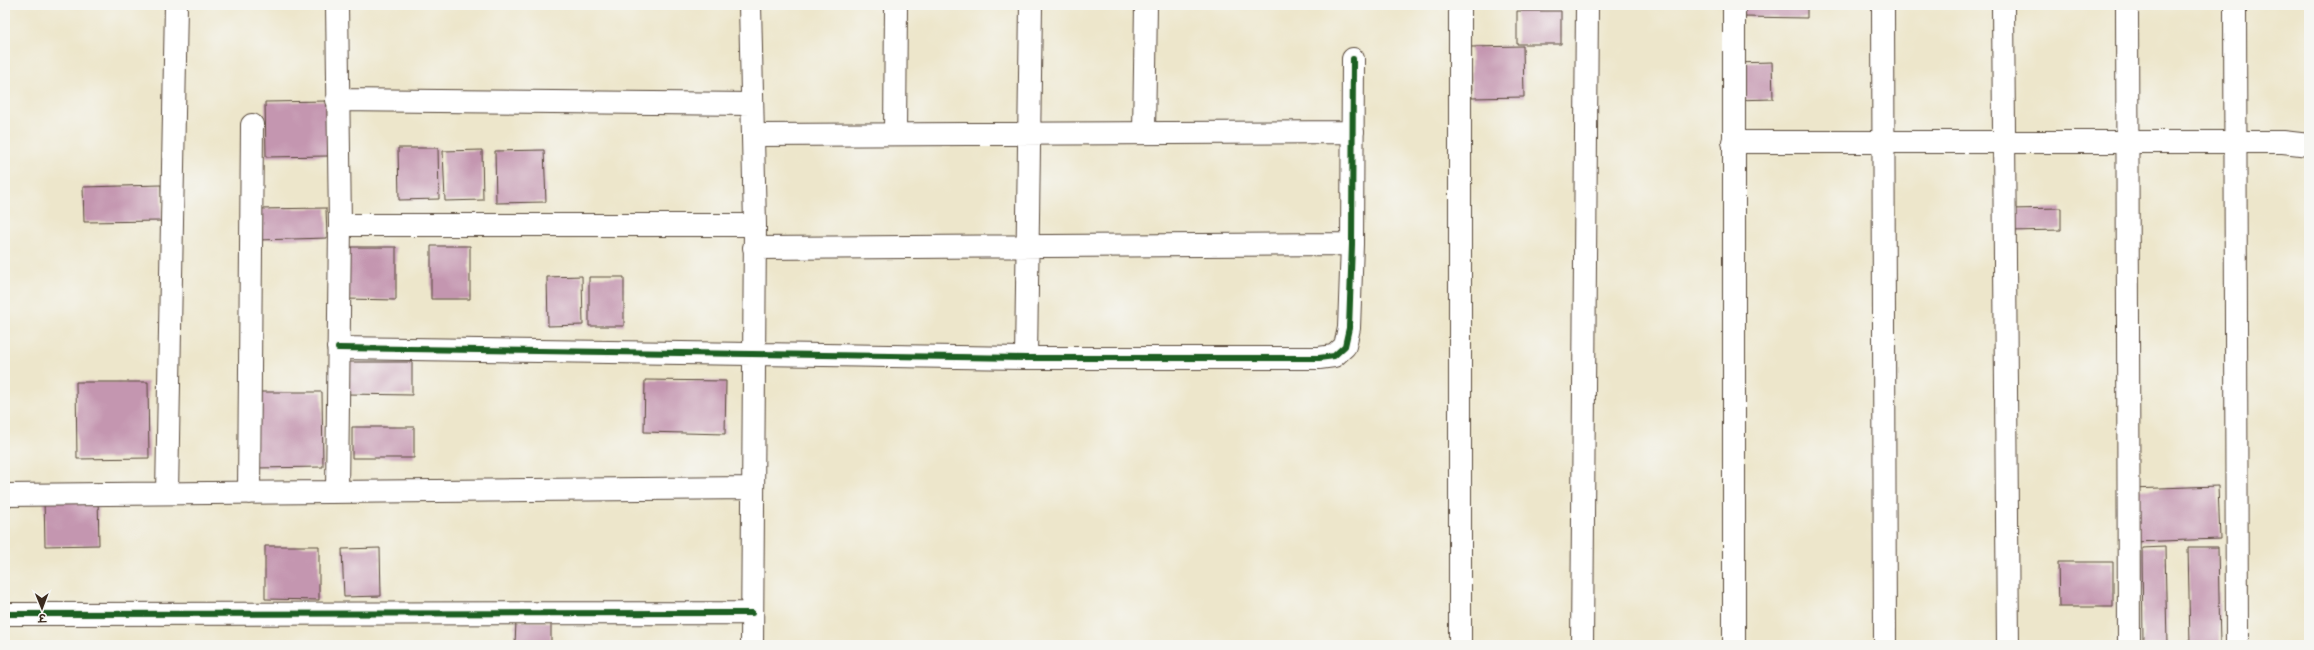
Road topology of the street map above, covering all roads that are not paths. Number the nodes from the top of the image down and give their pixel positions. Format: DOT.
graph roads {
  1 [pos="176,5"];
  2 [pos="337,5"];
  3 [pos="750,5"];
  4 [pos="896,5"];
  5 [pos="1031,5"];
  6 [pos="1146,5"];
  7 [pos="1460,5"];
  8 [pos="1587,5"];
  9 [pos="1734,5"];
  10 [pos="1883,5"];
  11 [pos="2002,5"];
  12 [pos="2127,5"];
  13 [pos="2235,5"];
  14 [pos="1353,60"];
  15 [pos="337,100"];
  16 [pos="752,104"];
  17 [pos="252,126"];
  18 [pos="1353,132"];
  19 [pos="1144,133"];
  20 [pos="895,134"];
  21 [pos="1028,134"];
  22 [pos="753,135"];
  23 [pos="1733,142"];
  24 [pos="1884,142"];
  25 [pos="2004,142"];
  26 [pos="2128,142"];
  27 [pos="2236,142"];
  28 [pos="2309,145"];
  29 [pos="340,225"];
  30 [pos="755,225"];
  31 [pos="1352,244"];
  32 [pos="1028,247"];
  33 [pos="754,248"];
  34 [pos="338,348"];
  35 [pos="753,353"];
  36 [pos="1026,358"];
  37 [pos="753,488"];
  38 [pos="337,492"];
  39 [pos="167,493"];
  40 [pos="250,493"];
  41 [pos="5,495"];
  42 [pos="752,613"];
  43 [pos="5,614"];
  44 [pos="752,645"];
  45 [pos="1460,645"];
  46 [pos="1582,645"];
  47 [pos="1734,645"];
  48 [pos="1884,645"];
  49 [pos="2008,645"];
  50 [pos="2129,645"];
  51 [pos="2238,645"];
  1 -- 39 [label="street"];
  2 -- 15 [label="street"];
  3 -- 16 [label="street"];
  4 -- 20 [label="street"];
  5 -- 21 [label="street"];
  6 -- 19 [label="street"];
  7 -- 45 [label="street"];
  8 -- 46 [label="street"];
  9 -- 23 [label="street"];
  10 -- 24 [label="street"];
  11 -- 25 [label="street"];
  12 -- 26 [label="street"];
  13 -- 27 [label="street"];
  14 -- 18 [label="street"];
  15 -- 16 [label="street"];
  15 -- 29 [label="street"];
  16 -- 22 [label="street"];
  17 -- 40 [label="street"];
  18 -- 19 [label="street"];
  18 -- 31 [label="street"];
  19 -- 21 [label="street"];
  20 -- 21 [label="street"];
  20 -- 22 [label="street"];
  21 -- 32 [label="street"];
  22 -- 30 [label="street"];
  23 -- 24 [label="street"];
  23 -- 47 [label="street"];
  24 -- 25 [label="street"];
  24 -- 48 [label="street"];
  25 -- 26 [label="street"];
  25 -- 49 [label="street"];
  26 -- 27 [label="street"];
  26 -- 50 [label="street"];
  27 -- 28 [label="street"];
  27 -- 51 [label="street"];
  29 -- 30 [label="street"];
  29 -- 34 [label="street"];
  30 -- 33 [label="street"];
  31 -- 32 [label="street"];
  31 -- 36 [label="street"];
  32 -- 33 [label="street"];
  32 -- 36 [label="street"];
  33 -- 35 [label="street"];
  34 -- 35 [label="street"];
  34 -- 38 [label="street"];
  35 -- 36 [label="street"];
  35 -- 37 [label="street"];
  37 -- 38 [label="street"];
  37 -- 42 [label="street"];
  38 -- 40 [label="street"];
  39 -- 40 [label="street"];
  39 -- 41 [label="street"];
  42 -- 43 [label="street"];
  42 -- 44 [label="street"];
}
